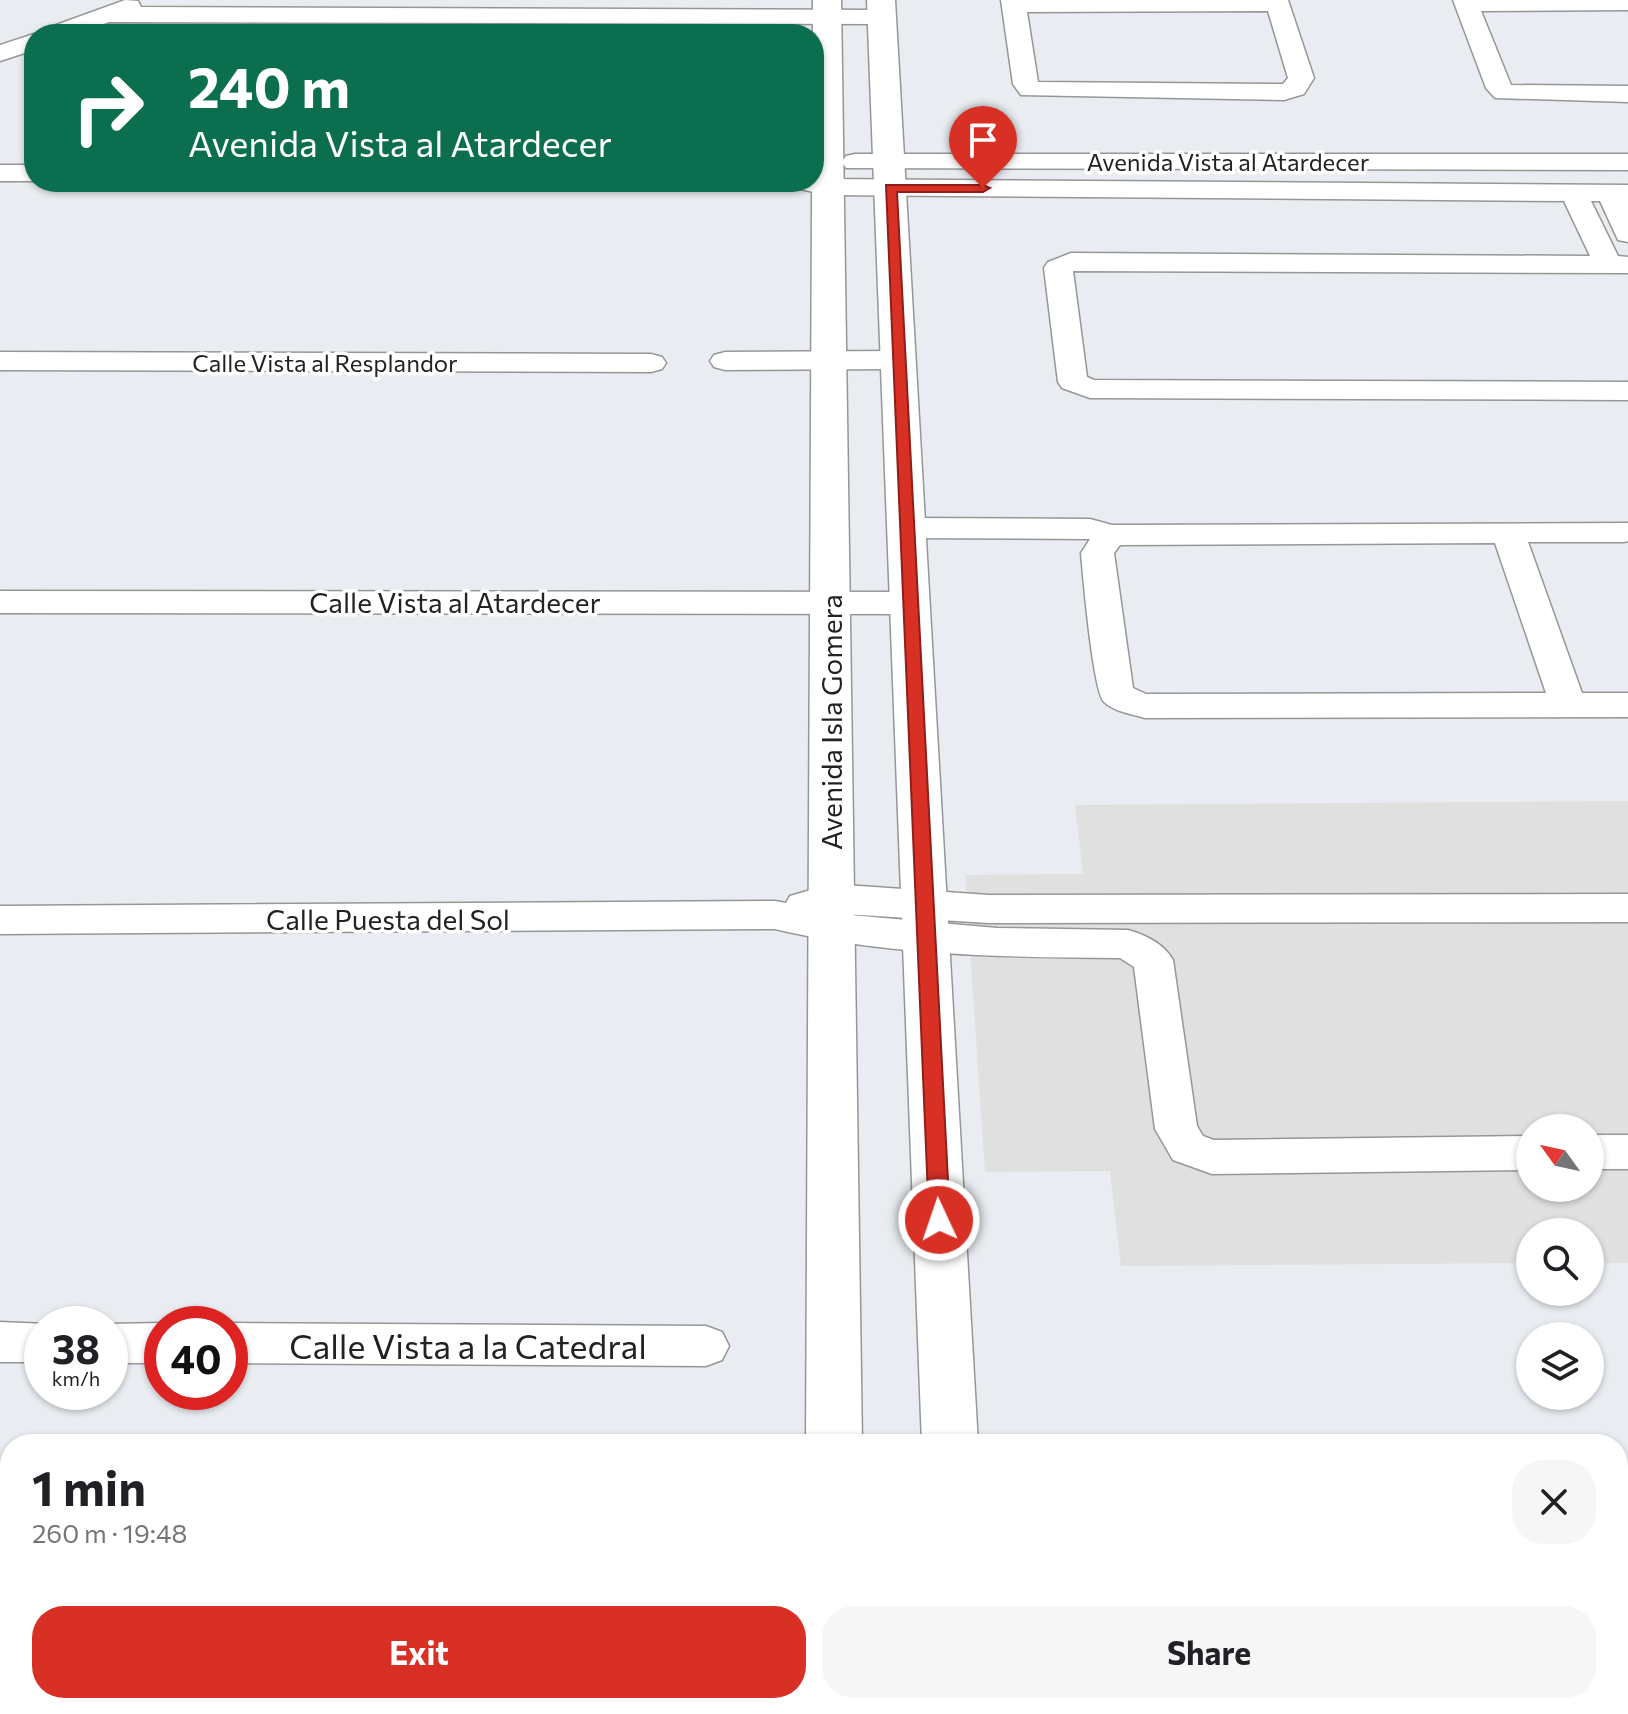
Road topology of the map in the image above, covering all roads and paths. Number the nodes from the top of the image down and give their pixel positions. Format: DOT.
graph roads {
  1 [pos="145,0"];
  2 [pos="184,0"];
  3 [pos="1013,2"];
  4 [pos="1276,2"];
  5 [pos="1466,2"];
  6 [pos="1628,3"];
  7 [pos="828,8"];
  8 [pos="882,8"];
  9 [pos="220,13"];
  10 [pos="105,15"];
  11 [pos="81,24"];
  12 [pos="24,45"];
  13 [pos="0,54"];
  14 [pos="824,74"];
  15 [pos="1628,94"];
  16 [pos="1628,162"];
  17 [pos="0,173"];
  18 [pos="24,173"];
  19 [pos="824,174"];
  20 [pos="890,174"];
  21 [pos="819,192"];
  22 [pos="1574,193"];
  23 [pos="1619,194"];
  24 [pos="1628,234"];
  25 [pos="1618,265"];
  26 [pos="829,360"];
  27 [pos="898,360"];
  28 [pos="0,361"];
  29 [pos="725,361"];
  30 [pos="651,363"];
  31 [pos="1628,391"];
  32 [pos="1624,532"];
  33 [pos="1508,533"];
  34 [pos="907,539"];
  35 [pos="1099,539"];
  36 [pos="0,602"];
  37 [pos="830,603"];
  38 [pos="910,603"];
  39 [pos="1568,705"];
  40 [pos="1628,705"];
  41 [pos="1628,908"];
  42 [pos="831,913"];
  43 [pos="0,920"];
  44 [pos="925,920"];
  45 [pos="1604,1152"];
  46 [pos="1628,1152"];
  47 [pos="1516,1153"];
  48 [pos="0,1342"];
  49 [pos="24,1342"];
  50 [pos="248,1343"];
  51 [pos="706,1346"];
  52 [pos="834,1434"];
  53 [pos="950,1434"];
  1 -- 10 [label="street"];
  2 -- 9 [label="street"];
  3 -- 4 [label="street"];
  3 -- 4 [label="street"];
  5 -- 6 [label="street"];
  5 -- 15 [label="street"];
  7 -- 8 [label="street"];
  7 -- 9 [label="street"];
  7 -- 14 [label="street, Avenida Isla Gomera"];
  8 -- 20 [label="street"];
  9 -- 10 [label="street"];
  10 -- 11 [label="street"];
  12 -- 13 [label="street"];
  16 -- 20 [label="street, Avenida Vista al Atardecer"];
  17 -- 18 [label="street"];
  19 -- 20 [label="street, Avenida Vista al Atardecer"];
  20 -- 22 [label="street, Avenida Vista al Atardecer"];
  20 -- 27 [label="street"];
  21 -- 26 [label="street, Avenida Isla Gomera"];
  22 -- 23 [label="street, Avenida Vista al Atardecer"];
  22 -- 25 [label="street"];
  23 -- 24 [label="street"];
  25 -- 31 [label="street"];
  26 -- 27 [label="street"];
  26 -- 29 [label="street"];
  26 -- 37 [label="street, Avenida Isla Gomera"];
  27 -- 34 [label="street"];
  28 -- 30 [label="street, Calle Vista al Resplandor"];
  32 -- 33 [label="street"];
  33 -- 35 [label="street"];
  33 -- 39 [label="street"];
  34 -- 35 [label="street"];
  34 -- 38 [label="street"];
  35 -- 39 [label="street"];
  36 -- 37 [label="street, Calle Vista al Atardecer"];
  37 -- 38 [label="street, Calle Vista al Atardecer"];
  37 -- 42 [label="street, Avenida Isla Gomera"];
  38 -- 44 [label="street"];
  39 -- 40 [label="street"];
  41 -- 44 [label="street"];
  42 -- 43 [label="street, Calle Puesta del Sol"];
  42 -- 44 [label="street, Calle Puesta del Sol"];
  42 -- 52 [label="street, Avenida Isla Gomera"];
  44 -- 47 [label="street"];
  44 -- 53 [label="street"];
  45 -- 46 [label="street"];
  48 -- 49 [label="street"];
  50 -- 51 [label="street, Calle Vista a la Catedral"];
}
